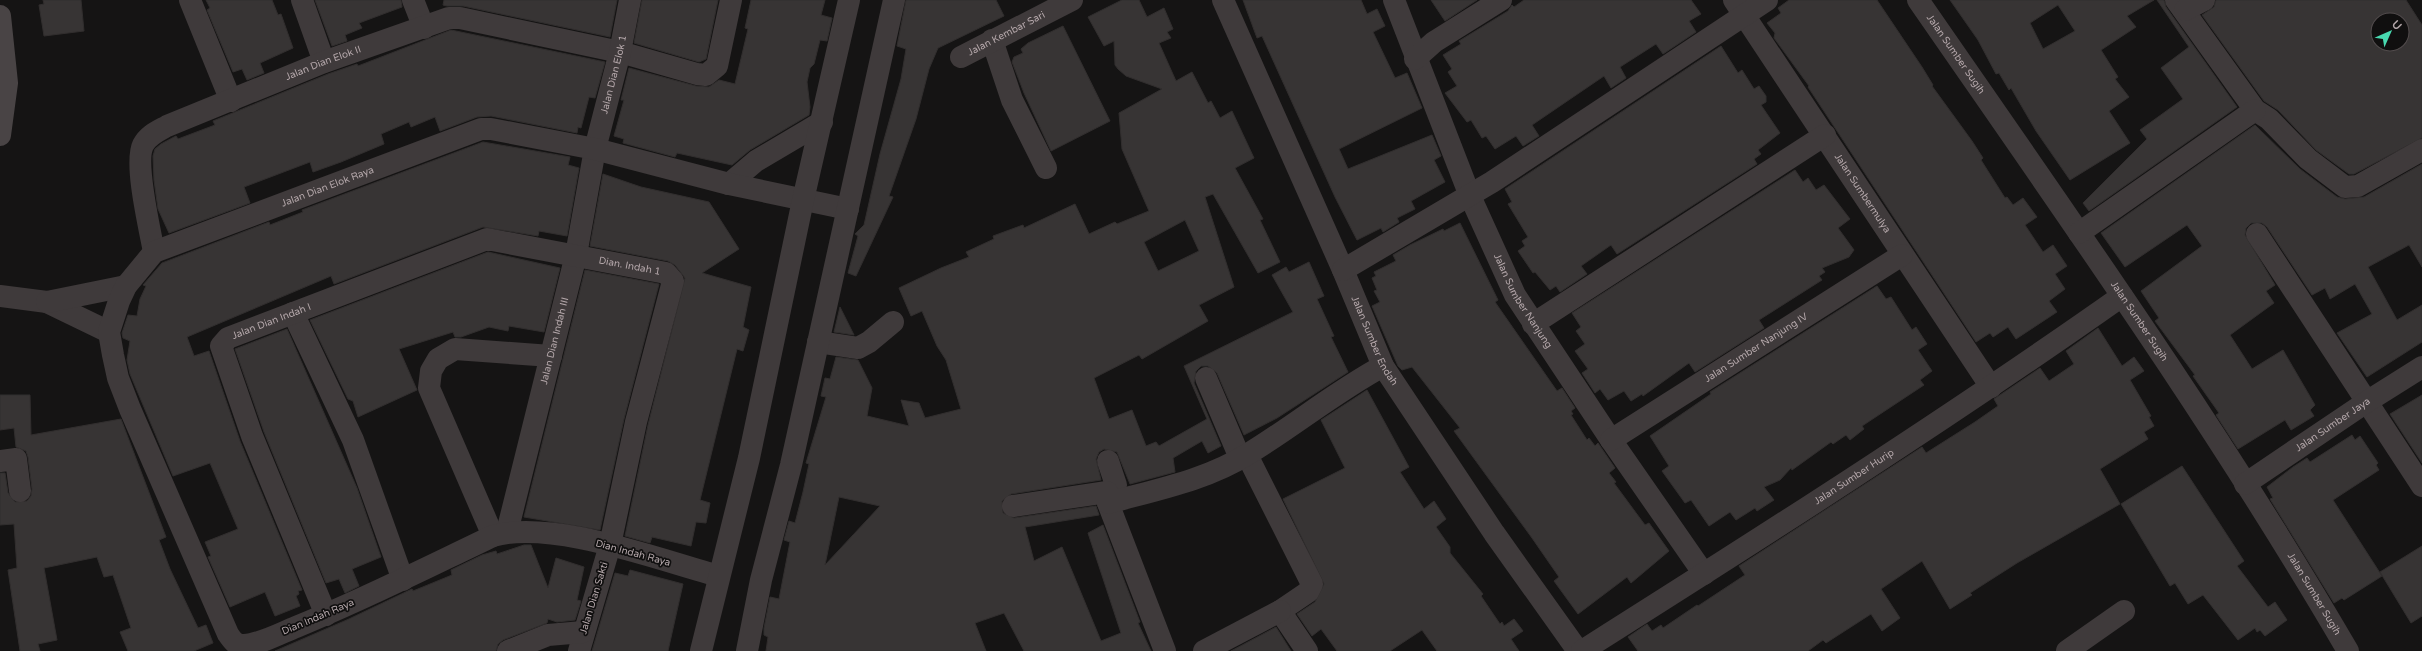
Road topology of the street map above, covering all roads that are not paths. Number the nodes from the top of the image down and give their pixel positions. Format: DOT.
graph roads {
  1 [pos="190,0"];
  2 [pos="302,0"];
  3 [pos="413,0"];
  4 [pos="630,0"];
  5 [pos="731,0"];
  6 [pos="849,0"];
  7 [pos="894,0"];
  8 [pos="1072,0"];
  9 [pos="1223,0"];
  10 [pos="1394,0"];
  11 [pos="1501,0"];
  12 [pos="1767,0"];
  13 [pos="1918,0"];
  14 [pos="2204,0"];
  15 [pos="2180,5"];
  16 [pos="1739,8"];
  17 [pos="0,16"];
  18 [pos="424,28"];
  19 [pos="992,40"];
  20 [pos="620,52"];
  21 [pos="961,56"];
  22 [pos="1415,59"];
  23 [pos="324,62"];
  24 [pos="231,101"];
  25 [pos="2255,110"];
  26 [pos="822,122"];
  27 [pos="0,135"];
  28 [pos="1825,135"];
  29 [pos="595,149"];
  30 [pos="2422,150"];
  31 [pos="1046,168"];
  32 [pos="729,184"];
  33 [pos="1470,196"];
  34 [pos="803,200"];
  35 [pos="848,209"];
  36 [pos="2079,233"];
  37 [pos="2257,234"];
  38 [pos="154,252"];
  39 [pos="576,255"];
  40 [pos="1902,255"];
  41 [pos="1343,270"];
  42 [pos="126,286"];
  43 [pos="672,288"];
  44 [pos="0,296"];
  45 [pos="2122,296"];
  46 [pos="47,302"];
  47 [pos="293,313"];
  48 [pos="893,322"];
  49 [pos="1533,324"];
  50 [pos="109,332"];
  51 [pos="818,342"];
  52 [pos="551,356"];
  53 [pos="1383,366"];
  54 [pos="2422,368"];
  55 [pos="1206,378"];
  56 [pos="1991,387"];
  57 [pos="2368,401"];
  58 [pos="1611,440"];
  59 [pos="1244,457"];
  60 [pos="0,461"];
  61 [pos="1108,461"];
  62 [pos="2245,484"];
  63 [pos="2422,486"];
  64 [pos="20,491"];
  65 [pos="1108,497"];
  66 [pos="1013,506"];
  67 [pos="500,534"];
  68 [pos="610,545"];
  69 [pos="1704,574"];
  70 [pos="719,576"];
  71 [pos="403,580"];
  72 [pos="1280,611"];
  73 [pos="2124,611"];
  74 [pos="326,615"];
  75 [pos="581,642"];
  76 [pos="508,651"];
  77 [pos="701,651"];
  78 [pos="747,651"];
  79 [pos="1165,651"];
  80 [pos="1204,651"];
  81 [pos="1307,651"];
  82 [pos="1578,651"];
  83 [pos="1582,651"];
  84 [pos="2067,651"];
  85 [pos="2348,651"];
  1 -- 24 [label="street"];
  2 -- 23 [label="street"];
  3 -- 18 [label="street"];
  4 -- 20 [label="street, Jalan Dian Elok 1"];
  5 -- 20 [label="street, Jalan Dian Elok II"];
  6 -- 26 [label="street"];
  7 -- 35 [label="street"];
  8 -- 19 [label="street, Jalan Kembar Sari"];
  9 -- 41 [label="street, Jalan Sumber Endah"];
  10 -- 22 [label="street, Jalan Sumber Nanjung"];
  11 -- 22 [label="street"];
  12 -- 16 [label="street"];
  13 -- 36 [label="street, Jalan Sumber Sugih"];
  14 -- 15 [label="street"];
  15 -- 25 [label="street"];
  16 -- 28 [label="street, Jalan Sumbermulya"];
  16 -- 33 [label="street"];
  17 -- 27 [label="main road"];
  18 -- 20 [label="street, Jalan Dian Elok II"];
  18 -- 23 [label="street, Jalan Dian Elok II"];
  19 -- 21 [label="street, Jalan Kembar Sari"];
  19 -- 31 [label="street"];
  20 -- 29 [label="street, Jalan Dian Elok 1"];
  22 -- 33 [label="street, Jalan Sumber Nanjung"];
  23 -- 24 [label="street, Jalan Dian Elok II"];
  24 -- 38 [label="street, Jalan Dian Elok II"];
  25 -- 30 [label="street"];
  25 -- 36 [label="street"];
  26 -- 32 [label="street"];
  26 -- 34 [label="street"];
  28 -- 40 [label="street, Jalan Sumbermulya"];
  28 -- 49 [label="street"];
  29 -- 32 [label="street, Jalan Dian Elok Raya"];
  29 -- 38 [label="street, Jalan Dian Elok Raya"];
  29 -- 39 [label="street, Jalan Dian Indah III"];
  32 -- 34 [label="street, Jalan Dian Elok Raya"];
  33 -- 41 [label="street"];
  33 -- 49 [label="street, Jalan Sumber Nanjung"];
  34 -- 35 [label="street, Jalan Dian Elok Raya"];
  34 -- 70 [label="street"];
  35 -- 51 [label="street"];
  36 -- 45 [label="street, Jalan Sumber Sugih"];
  37 -- 57 [label="street"];
  38 -- 42 [label="street, Jalan Dian Elok Raya"];
  39 -- 43 [label="street, Dian. Indah 1"];
  39 -- 47 [label="street, Jalan Dian Indah I"];
  39 -- 52 [label="street, Jalan Dian Indah III"];
  40 -- 56 [label="street, Jalan Sumbermulya"];
  40 -- 58 [label="street, Jalan Sumber Nanjung IV"];
  41 -- 53 [label="street, Jalan Sumber Endah"];
  42 -- 46 [label="street"];
  42 -- 50 [label="street, Jalan Dian Elok Raya"];
  43 -- 68 [label="street, Jalan Dian Sakti"];
  44 -- 46 [label="street"];
  45 -- 56 [label="street, Jalan Sumber Hurip"];
  45 -- 62 [label="street, Jalan Sumber Sugih"];
  46 -- 50 [label="street"];
  47 -- 71 [label="street"];
  47 -- 74 [label="street, Jalan Dian Indah I"];
  48 -- 51 [label="street"];
  49 -- 58 [label="street, Jalan Sumber Nanjung"];
  50 -- 74 [label="street, Dian Indah Raya"];
  51 -- 78 [label="street"];
  52 -- 67 [label="street, Jalan Dian Indah III"];
  52 -- 67 [label="street"];
  53 -- 59 [label="street"];
  53 -- 82 [label="street, Jalan Sumber Endah"];
  54 -- 57 [label="street, Jalan Sumber Jaya"];
  55 -- 59 [label="street"];
  56 -- 69 [label="street, Jalan Sumber Hurip"];
  57 -- 62 [label="street, Jalan Sumber Jaya"];
  57 -- 63 [label="street"];
  58 -- 69 [label="street, Jalan Sumber Nanjung"];
  59 -- 65 [label="street"];
  59 -- 72 [label="street"];
  60 -- 64 [label="street"];
  61 -- 65 [label="street"];
  62 -- 85 [label="street, Jalan Sumber Sugih"];
  65 -- 66 [label="street"];
  65 -- 79 [label="street"];
  67 -- 68 [label="street, Dian Indah Raya"];
  67 -- 71 [label="street, Dian Indah Raya"];
  68 -- 70 [label="street, Dian Indah Raya"];
  68 -- 75 [label="street, Jalan Dian Sakti"];
  69 -- 83 [label="street, Jalan Sumber Hurip"];
  70 -- 77 [label="street"];
  71 -- 74 [label="street, Dian Indah Raya"];
  72 -- 80 [label="street"];
  72 -- 81 [label="street"];
  73 -- 84 [label="street"];
  75 -- 76 [label="street"];
}
